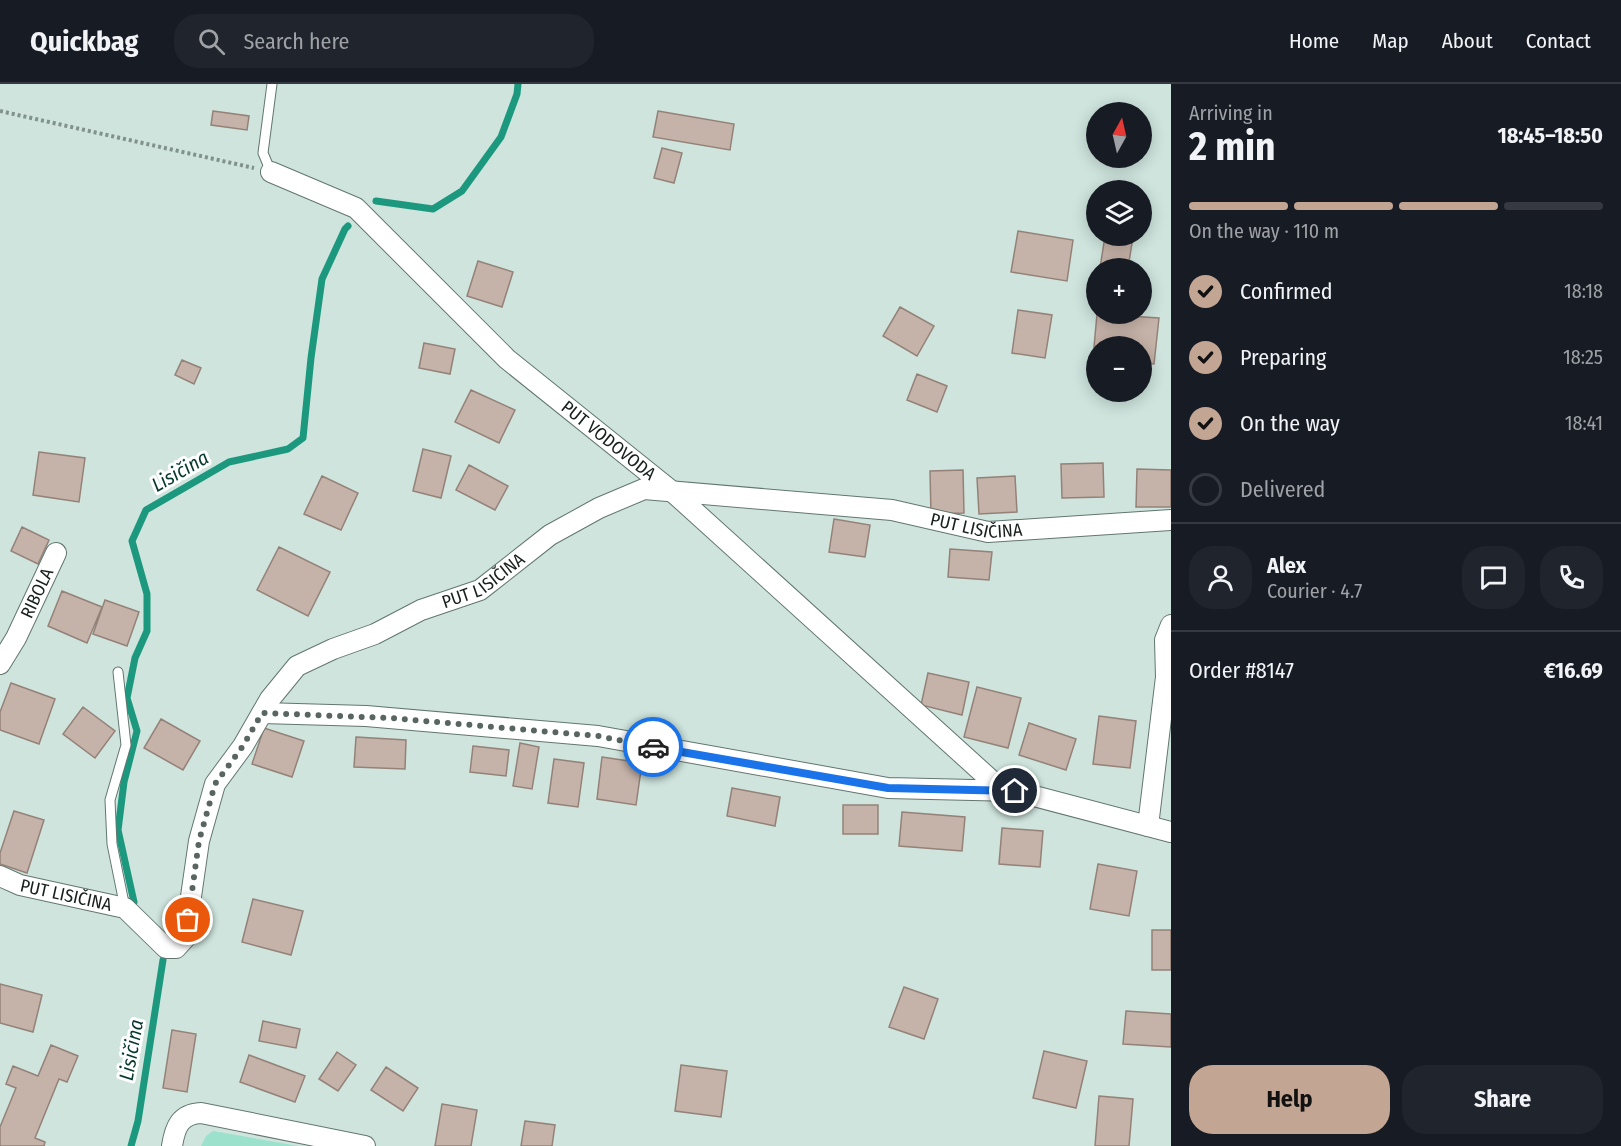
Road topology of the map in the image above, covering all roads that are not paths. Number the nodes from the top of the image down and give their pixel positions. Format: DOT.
graph roads {
  1 [pos="272,84"];
  2 [pos="271,172"];
  3 [pos="674,493"];
  4 [pos="1171,520"];
  5 [pos="56,553"];
  6 [pos="1171,625"];
  7 [pos="0,664"];
  8 [pos="118,672"];
  9 [pos="262,713"];
  10 [pos="1003,791"];
  11 [pos="1148,826"];
  12 [pos="1171,832"];
  13 [pos="0,876"];
  14 [pos="124,908"];
  15 [pos="172,1146"];
  16 [pos="365,1146"];
  1 -- 2 [label="lane"];
  2 -- 3 [label="street, PUT VODOVODA"];
  3 -- 4 [label="street, PUT LISIČINA"];
  3 -- 9 [label="street, PUT LISIČINA"];
  3 -- 10 [label="street, PUT VODOVODA"];
  5 -- 7 [label="street, RIBOLA"];
  6 -- 11 [label="street"];
  8 -- 14 [label="lane"];
  9 -- 10 [label="street"];
  9 -- 14 [label="street, PUT LISIČINA"];
  10 -- 11 [label="street"];
  11 -- 12 [label="street"];
  13 -- 14 [label="street, PUT LISIČINA"];
  15 -- 16 [label="street"];
}
